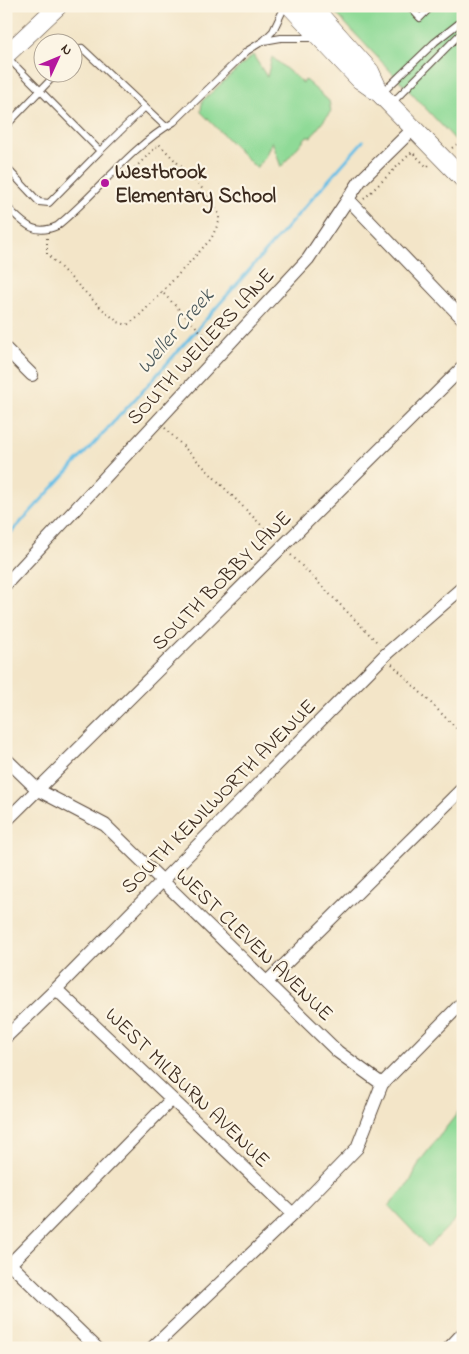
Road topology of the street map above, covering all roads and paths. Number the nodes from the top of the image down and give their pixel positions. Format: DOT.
graph roads {
  1 [pos="58,6"];
  2 [pos="285,6"];
  3 [pos="290,6"];
  4 [pos="312,6"];
  5 [pos="409,6"];
  6 [pos="432,6"];
  7 [pos="463,20"];
  8 [pos="463,31"];
  9 [pos="320,38"];
  10 [pos="263,41"];
  11 [pos="82,48"];
  12 [pos="6,56"];
  13 [pos="49,82"];
  14 [pos="40,92"];
  15 [pos="386,99"];
  16 [pos="145,107"];
  17 [pos="6,126"];
  18 [pos="414,128"];
  19 [pos="162,129"];
  20 [pos="463,140"];
  21 [pos="458,142"];
  22 [pos="100,151"];
  23 [pos="6,167"];
  24 [pos="427,167"];
  25 [pos="108,176"];
  26 [pos="463,179"];
  27 [pos="348,199"];
  28 [pos="6,206"];
  29 [pos="358,209"];
  30 [pos="47,230"];
  31 [pos="162,292"];
  32 [pos="463,319"];
  33 [pos="211,342"];
  34 [pos="6,349"];
  35 [pos="463,367"];
  36 [pos="32,375"];
  37 [pos="158,421"];
  38 [pos="277,540"];
  39 [pos="288,552"];
  40 [pos="6,584"];
  41 [pos="463,587"];
  42 [pos="382,647"];
  43 [pos="392,664"];
  44 [pos="463,735"];
  45 [pos="6,759"];
  46 [pos="463,788"];
  47 [pos="38,790"];
  48 [pos="6,821"];
  49 [pos="161,882"];
  50 [pos="267,982"];
  51 [pos="56,989"];
  52 [pos="463,1002"];
  53 [pos="6,1037"];
  54 [pos="382,1084"];
  55 [pos="171,1100"];
  56 [pos="292,1214"];
  57 [pos="8,1262"];
  58 [pos="463,1333"];
  59 [pos="97,1348"];
  60 [pos="152,1348"];
  61 [pos="449,1348"];
  1 -- 12 [label="main road"];
  2 -- 10 [label="lane"];
  3 -- 9 [label="main road"];
  4 -- 15 [label="main road"];
  5 -- 6 [label="lane"];
  7 -- 15 [label="lane"];
  8 -- 15 [label="lane"];
  9 -- 10 [label="lane"];
  9 -- 15 [label="main road"];
  10 -- 19 [label="lane"];
  11 -- 16 [label="lane"];
  12 -- 14 [label="lane"];
  13 -- 14 [label="lane"];
  14 -- 17 [label="lane"];
  14 -- 22 [label="lane"];
  15 -- 18 [label="main road"];
  16 -- 19 [label="lane"];
  16 -- 22 [label="lane"];
  18 -- 26 [label="main road"];
  18 -- 27 [label="street, SOUTH WELLERS LANE"];
  19 -- 25 [label="lane"];
  20 -- 21 [label="path"];
  22 -- 23 [label="lane"];
  24 -- 29 [label="path"];
  25 -- 30 [label="lane"];
  25 -- 31 [label="path"];
  27 -- 29 [label="street"];
  27 -- 37 [label="street, SOUTH WELLERS LANE"];
  28 -- 30 [label="lane"];
  29 -- 32 [label="street"];
  30 -- 31 [label="path"];
  31 -- 33 [label="path"];
  34 -- 36 [label="street"];
  35 -- 47 [label="street, SOUTH BOBBY LANE"];
  37 -- 38 [label="path"];
  37 -- 40 [label="street, SOUTH WELLERS LANE"];
  39 -- 42 [label="path"];
  41 -- 49 [label="street, SOUTH KENILWORTH AVENUE"];
  43 -- 44 [label="path"];
  45 -- 47 [label="street, WEST CLEVEN AVENUE"];
  46 -- 50 [label="street"];
  47 -- 48 [label="street, SOUTH BOBBY LANE"];
  47 -- 49 [label="street, WEST CLEVEN AVENUE"];
  49 -- 50 [label="street, WEST CLEVEN AVENUE"];
  49 -- 51 [label="street, SOUTH KENILWORTH AVENUE"];
  50 -- 54 [label="street, WEST CLEVEN AVENUE"];
  51 -- 53 [label="street, SOUTH KENILWORTH AVENUE"];
  51 -- 55 [label="street, WEST MILBURN AVENUE"];
  52 -- 54 [label="street"];
  54 -- 56 [label="street"];
  55 -- 56 [label="street, WEST MILBURN AVENUE"];
  55 -- 57 [label="street"];
  56 -- 60 [label="street"];
  57 -- 59 [label="street"];
  58 -- 61 [label="street"];
}
